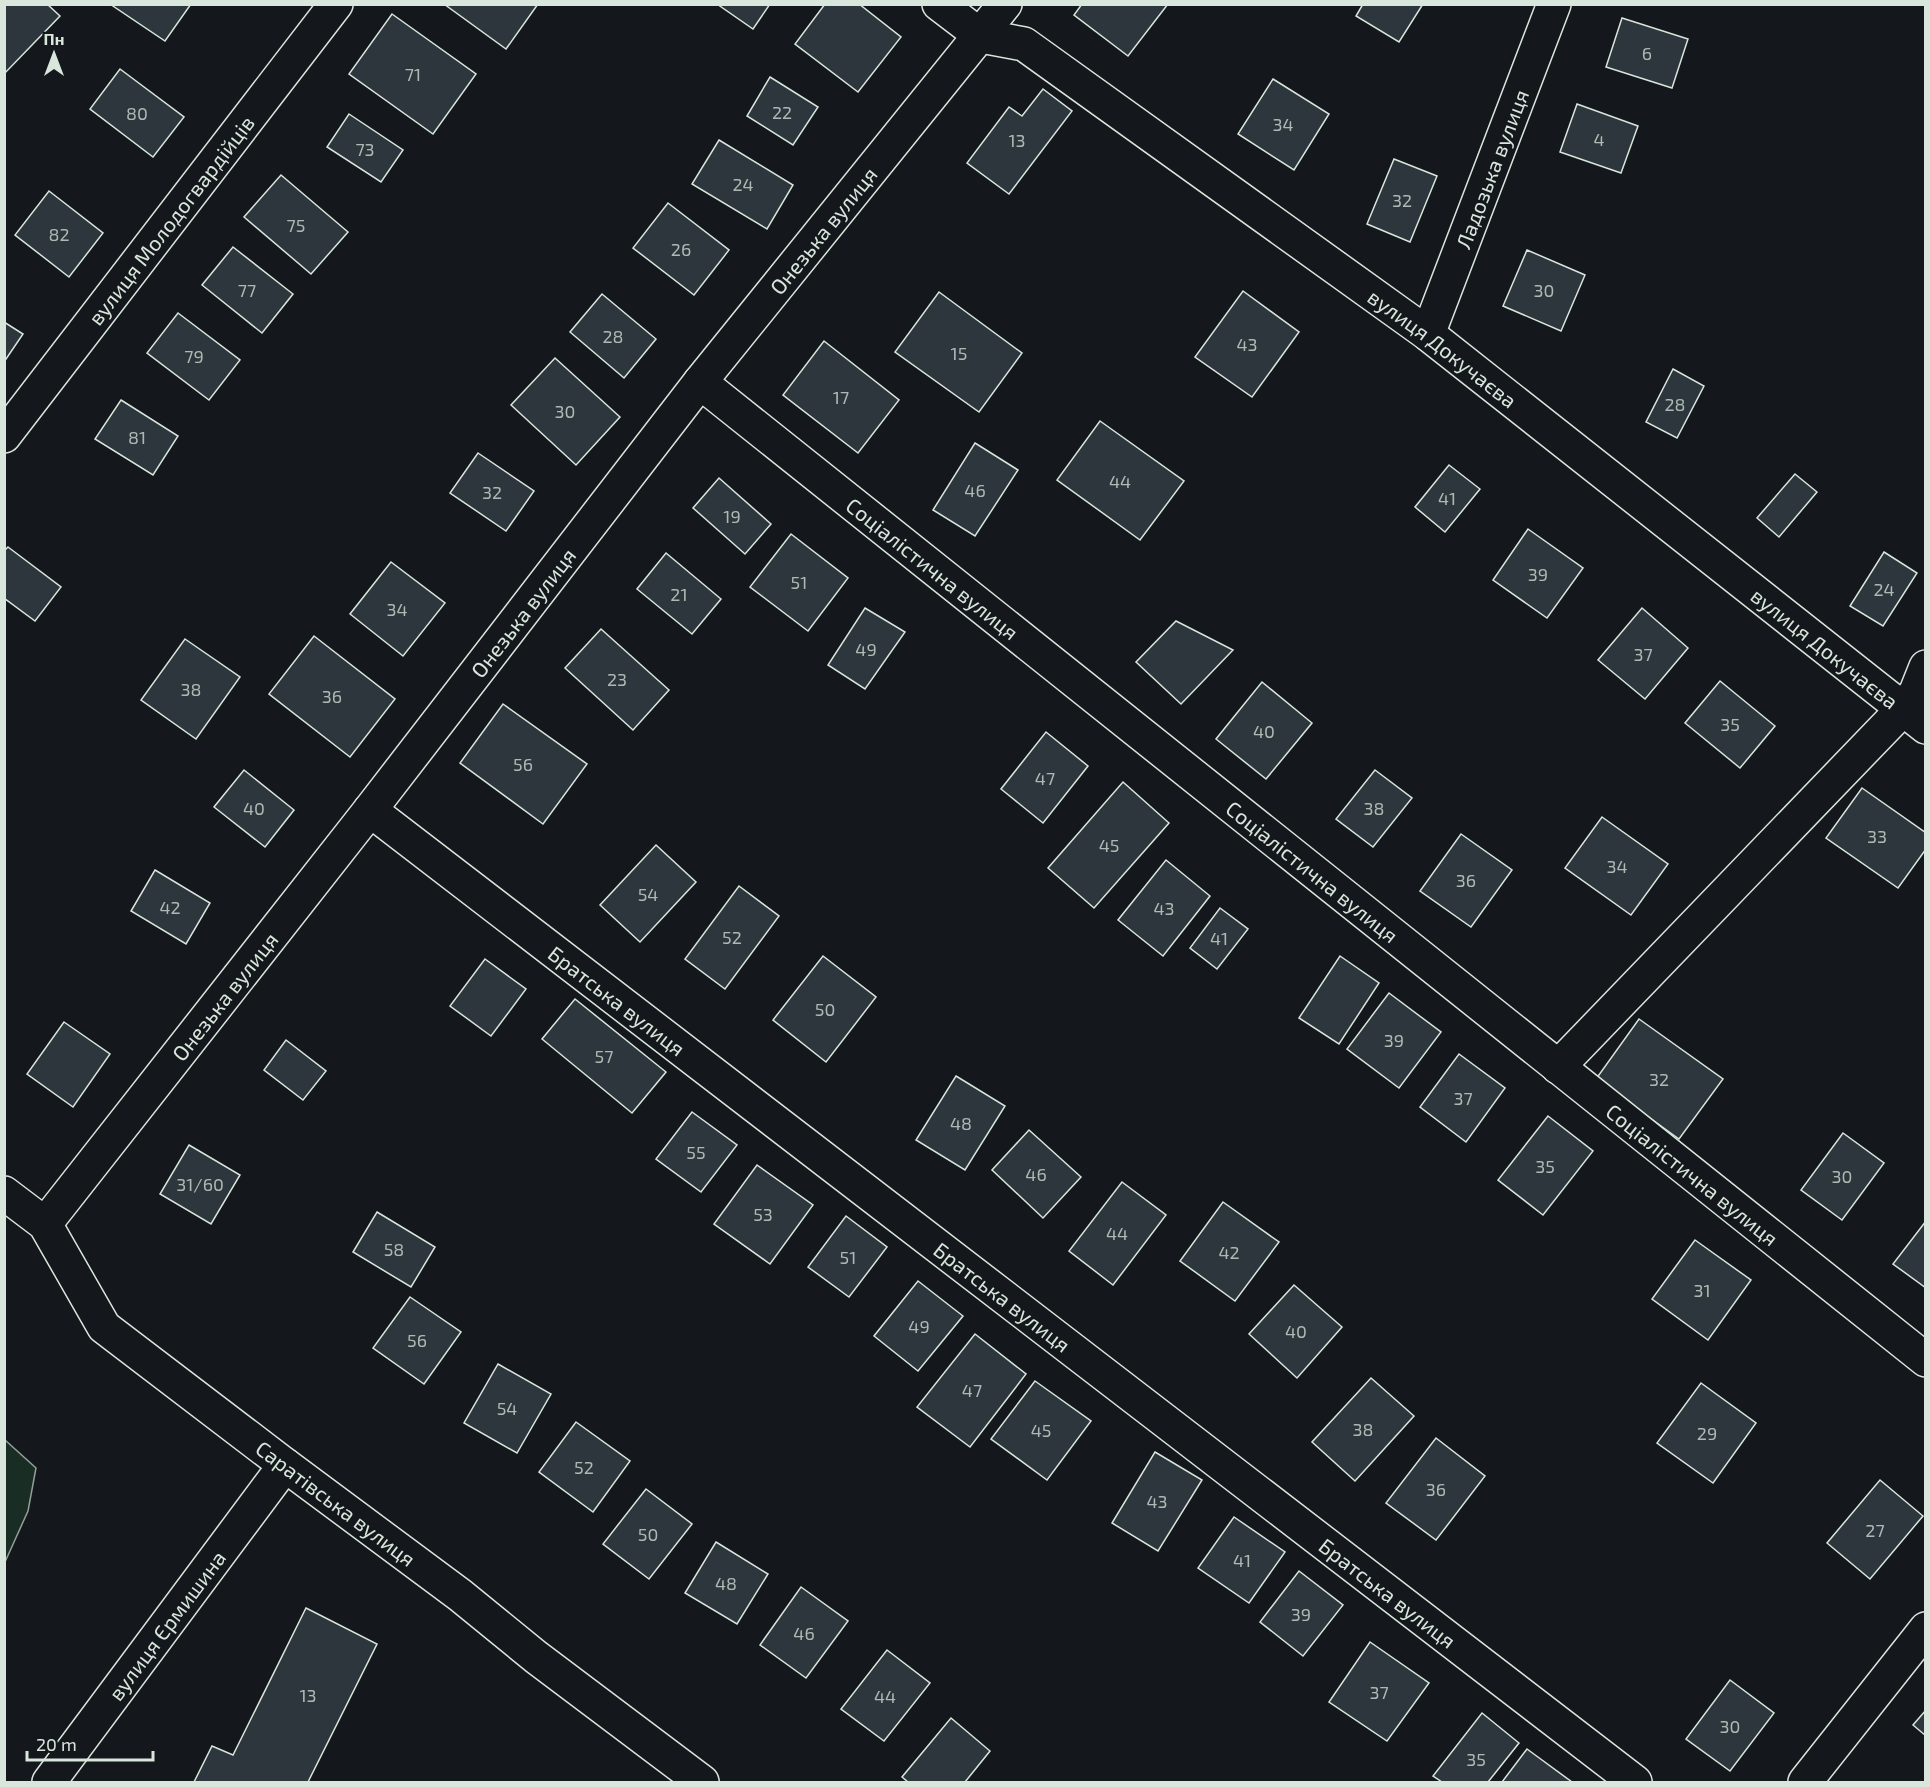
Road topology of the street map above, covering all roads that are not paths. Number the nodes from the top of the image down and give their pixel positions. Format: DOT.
graph roads {
  1 [pos="336,4"];
  2 [pos="939,4"];
  3 [pos="1005,4"];
  4 [pos="1554,4"];
  5 [pos="981,36"];
  6 [pos="1428,334"];
  7 [pos="700,382"];
  8 [pos="4,436"];
  9 [pos="1926,667"];
  10 [pos="1914,718"];
  11 [pos="370,810"];
  12 [pos="1558,1067"];
  13 [pos="4,1193"];
  14 [pos="45,1224"];
  15 [pos="1926,1360"];
  16 [pos="285,1465"];
  17 [pos="1926,1629"];
  18 [pos="49,1782"];
  19 [pos="702,1782"];
  20 [pos="1635,1782"];
  21 [pos="1805,1782"];
  1 -- 8 [label="street, вулиця Молодогвардійців"];
  2 -- 5 [label="street, вулиця Докучаєва"];
  3 -- 5 [label="street, Онезька вулиця"];
  4 -- 6 [label="street, Ладозька вулиця"];
  5 -- 6 [label="street, вулиця Докучаєва"];
  5 -- 7 [label="street, Онезька вулиця"];
  6 -- 10 [label="street, вулиця Докучаєва"];
  7 -- 11 [label="street, Онезька вулиця"];
  7 -- 12 [label="street, Соціалістична вулиця"];
  9 -- 10 [label="street"];
  10 -- 12 [label="street"];
  11 -- 14 [label="street, Онезька вулиця"];
  11 -- 20 [label="street, Братська вулиця"];
  12 -- 15 [label="street, Соціалістична вулиця"];
  13 -- 14 [label="street, Саратівська вулиця"];
  14 -- 16 [label="street, Саратівська вулиця"];
  16 -- 18 [label="street, вулиця Єрмишина"];
  16 -- 19 [label="street, Саратівська вулиця"];
  17 -- 21 [label="street"];
}
